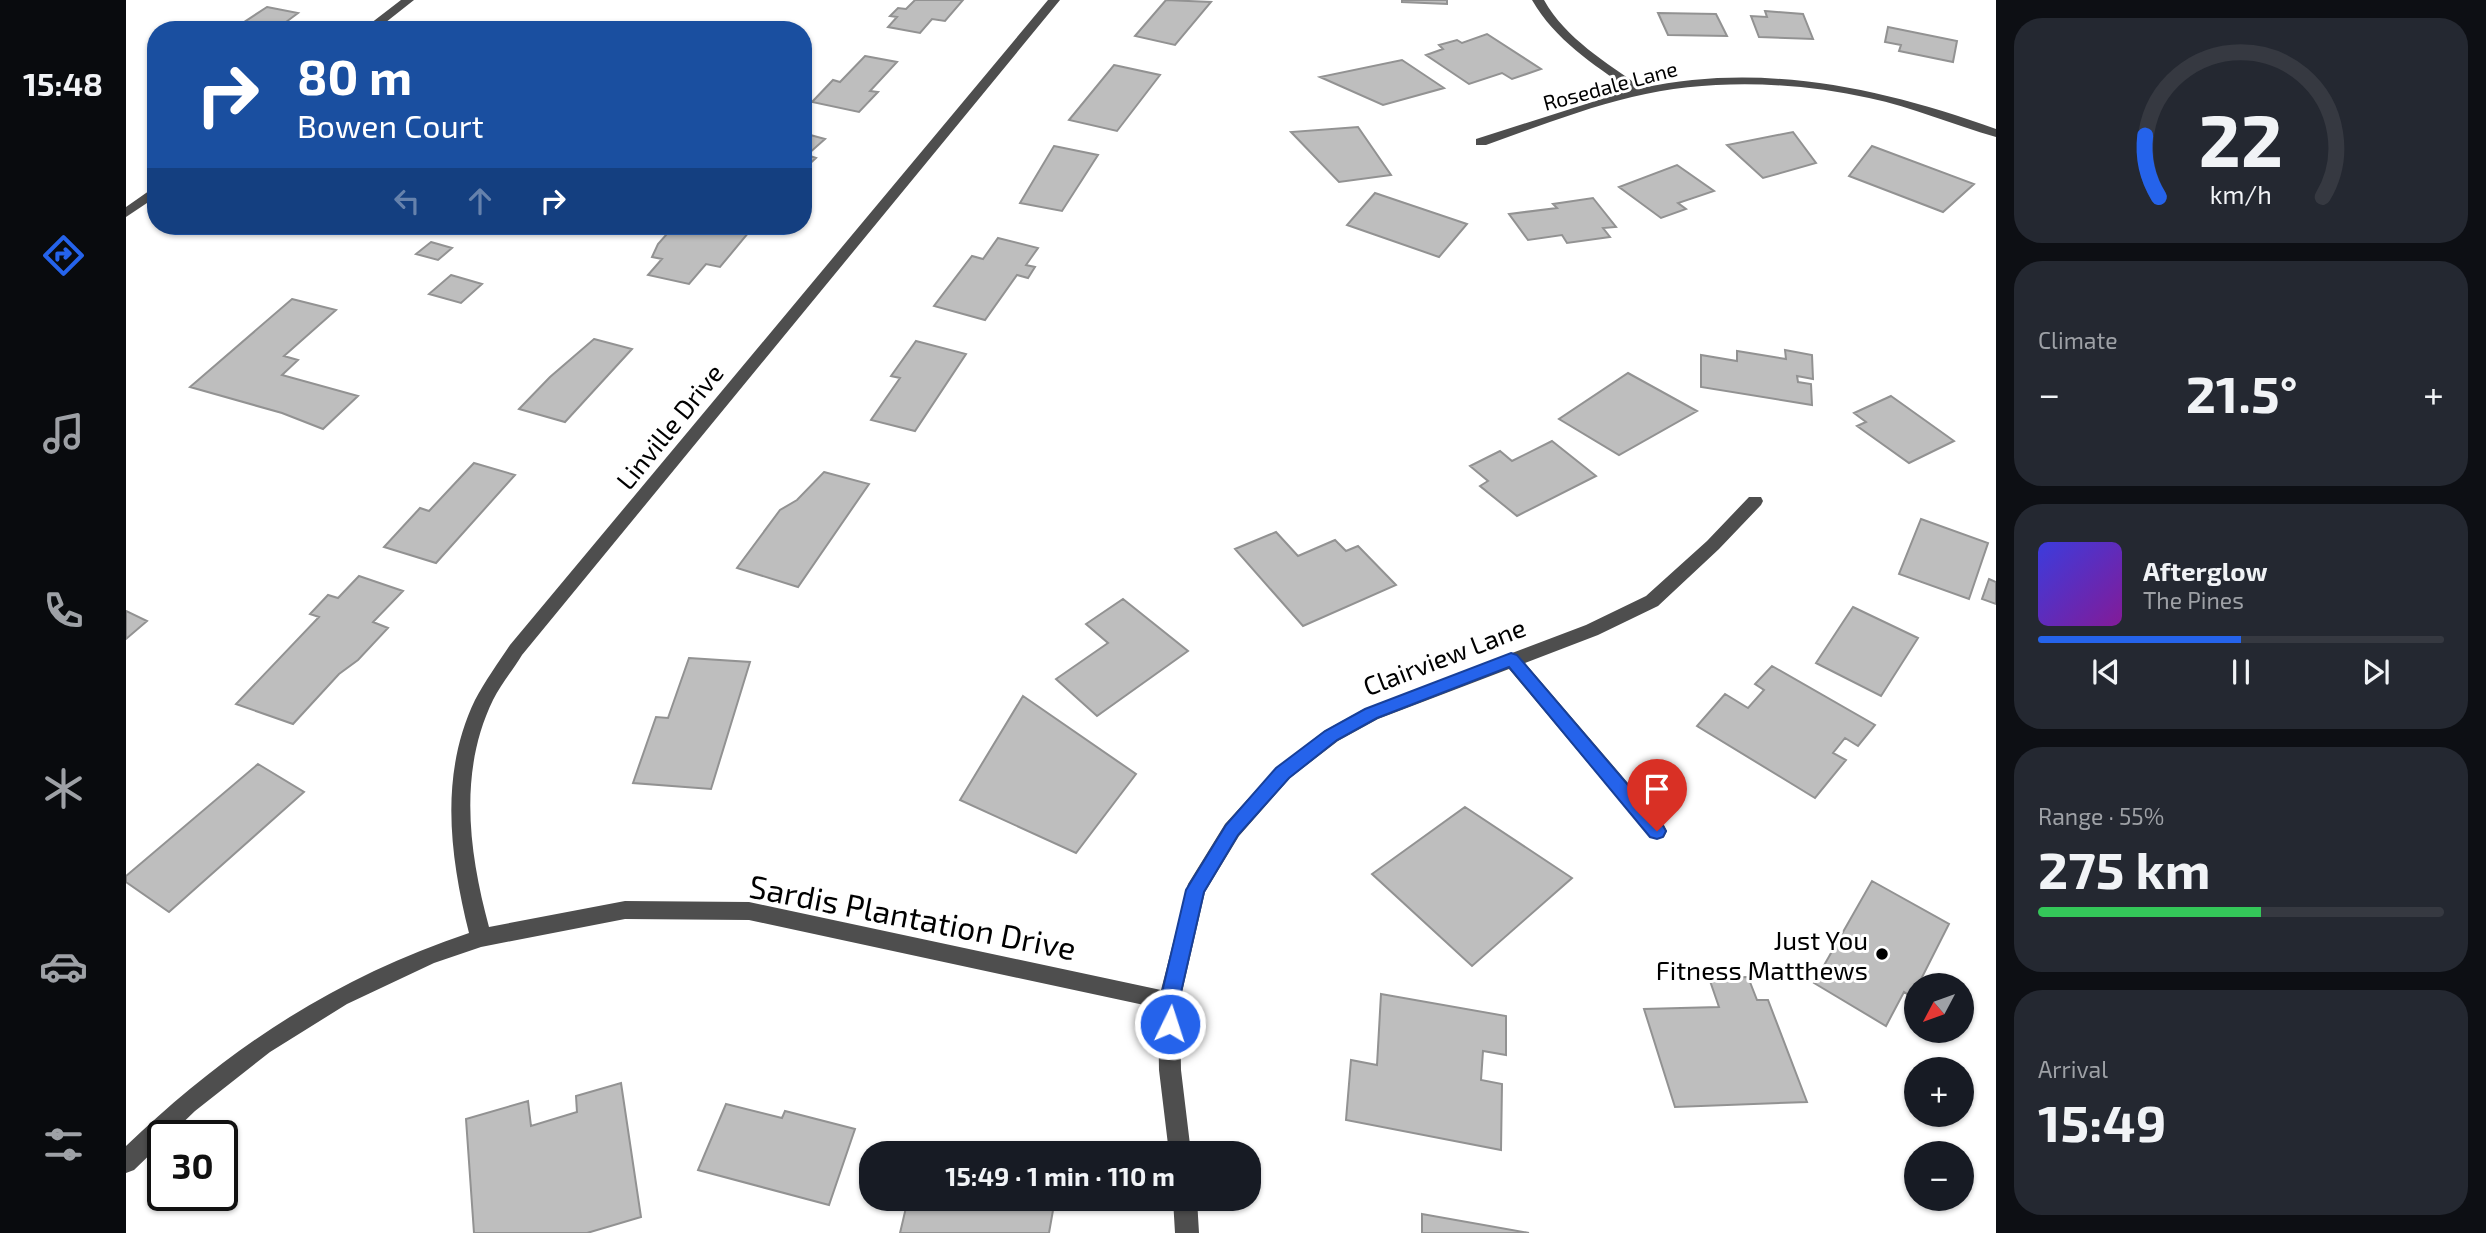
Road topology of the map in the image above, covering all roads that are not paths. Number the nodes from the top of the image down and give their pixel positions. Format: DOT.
graph roads {
  1 [pos="408,0"];
  2 [pos="1054,0"];
  3 [pos="1538,0"];
  4 [pos="380,21"];
  5 [pos="1641,93"];
  6 [pos="1996,133"];
  7 [pos="1481,142"];
  8 [pos="147,197"];
  9 [pos="126,213"];
  10 [pos="1755,501"];
  11 [pos="1511,659"];
  12 [pos="1657,831"];
  13 [pos="481,938"];
  14 [pos="1169,1001"];
  15 [pos="1179,1141"];
  16 [pos="126,1162"];
  17 [pos="1186,1211"];
  18 [pos="1187,1233"];
  1 -- 4 [label="street"];
  2 -- 13 [label="street, Linville Drive"];
  3 -- 5 [label="street"];
  5 -- 6 [label="street, Rosedale Lane"];
  5 -- 7 [label="street, Rosedale Lane"];
  8 -- 9 [label="street"];
  10 -- 11 [label="street, Clairview Lane"];
  11 -- 12 [label="street"];
  11 -- 14 [label="street, Clairview Lane"];
  13 -- 14 [label="street, Sardis Plantation Drive"];
  13 -- 16 [label="street, Sardis Plantation Drive"];
  14 -- 15 [label="street, Clairview Lane"];
  17 -- 18 [label="street"];
}
